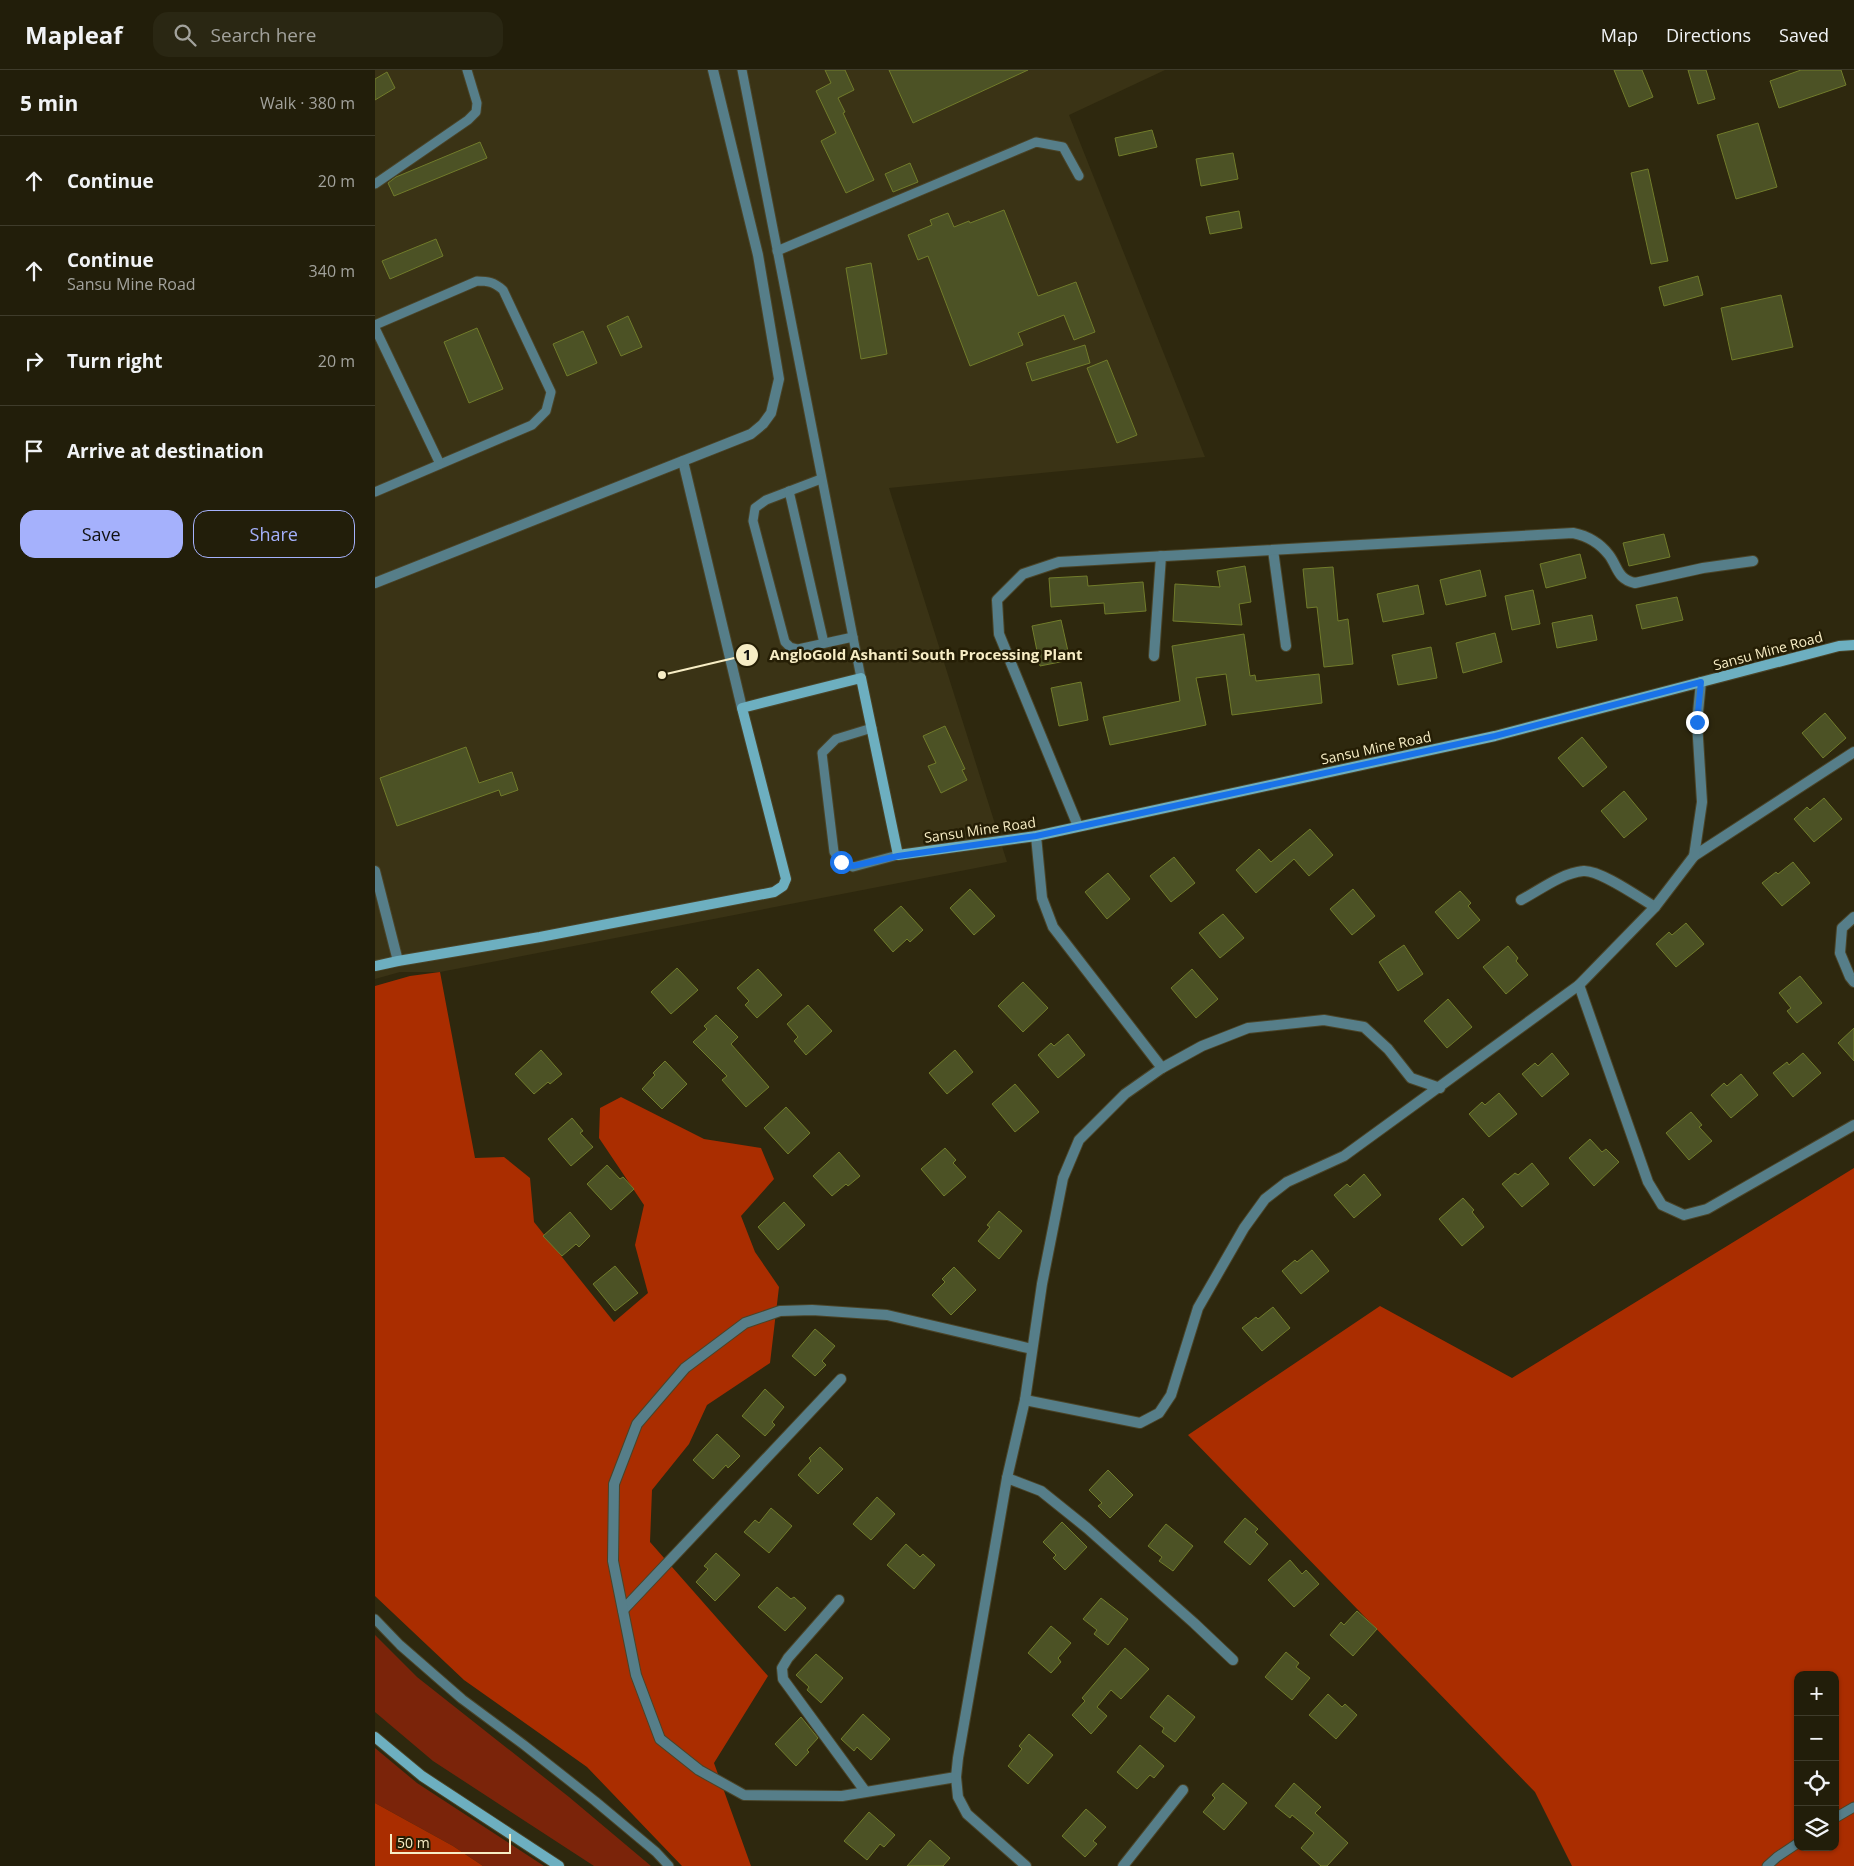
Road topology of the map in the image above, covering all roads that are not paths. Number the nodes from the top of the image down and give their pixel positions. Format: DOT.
graph roads {
  1 [pos="467,70"];
  2 [pos="713,70"];
  3 [pos="742,70"];
  4 [pos="1079,176"];
  5 [pos="375,184"];
  6 [pos="777,251"];
  7 [pos="375,326"];
  8 [pos="683,460"];
  9 [pos="440,464"];
  10 [pos="821,479"];
  11 [pos="789,491"];
  12 [pos="375,492"];
  13 [pos="1273,550"];
  14 [pos="1161,556"];
  15 [pos="1753,561"];
  16 [pos="375,583"];
  17 [pos="853,637"];
  18 [pos="824,643"];
  19 [pos="1854,645"];
  20 [pos="1286,646"];
  21 [pos="1154,656"];
  22 [pos="861,678"];
  23 [pos="1701,682"];
  24 [pos="742,708"];
  25 [pos="872,728"];
  26 [pos="1854,752"];
  27 [pos="1078,826"];
  28 [pos="1036,836"];
  29 [pos="898,856"];
  30 [pos="1694,856"];
  31 [pos="375,871"];
  32 [pos="1521,900"];
  33 [pos="1655,907"];
  34 [pos="1854,917"];
  35 [pos="398,961"];
  36 [pos="375,966"];
  37 [pos="1854,982"];
  38 [pos="1579,986"];
  39 [pos="1162,1068"];
  40 [pos="1440,1088"];
  41 [pos="1854,1125"];
  42 [pos="1031,1349"];
  43 [pos="841,1379"];
  44 [pos="1025,1400"];
  45 [pos="1007,1478"];
  46 [pos="839,1600"];
  47 [pos="623,1610"];
  48 [pos="375,1619"];
  49 [pos="1233,1660"];
  50 [pos="375,1737"];
  51 [pos="956,1777"];
  52 [pos="1183,1790"];
  53 [pos="865,1791"];
  54 [pos="1854,1807"];
  55 [pos="1839,1816"];
  56 [pos="1794,1846"];
  57 [pos="559,1866"];
  58 [pos="669,1866"];
  59 [pos="1026,1866"];
  60 [pos="1123,1866"];
  61 [pos="1767,1866"];
  1 -- 5 [label="lane"];
  2 -- 8 [label="street"];
  3 -- 6 [label="lane"];
  4 -- 6 [label="lane"];
  6 -- 10 [label="lane"];
  7 -- 9 [label="lane"];
  7 -- 9 [label="lane"];
  8 -- 16 [label="street"];
  8 -- 24 [label="street"];
  9 -- 12 [label="lane"];
  10 -- 11 [label="lane"];
  10 -- 17 [label="lane"];
  11 -- 18 [label="lane"];
  11 -- 18 [label="lane"];
  13 -- 14 [label="street"];
  13 -- 15 [label="street"];
  13 -- 20 [label="street"];
  14 -- 21 [label="street"];
  14 -- 27 [label="street"];
  17 -- 18 [label="lane"];
  17 -- 22 [label="lane"];
  19 -- 23 [label="street, Sansu Mine Road"];
  22 -- 24 [label="street"];
  22 -- 25 [label="street"];
  23 -- 27 [label="street, Sansu Mine Road"];
  23 -- 30 [label="street"];
  24 -- 35 [label="street"];
  25 -- 29 [label="street"];
  25 -- 29 [label="lane"];
  26 -- 30 [label="street"];
  27 -- 28 [label="street, Sansu Mine Road"];
  28 -- 29 [label="street, Sansu Mine Road"];
  28 -- 39 [label="street"];
  30 -- 33 [label="street"];
  31 -- 35 [label="street"];
  32 -- 33 [label="street"];
  33 -- 38 [label="street"];
  34 -- 37 [label="street"];
  35 -- 36 [label="street"];
  38 -- 40 [label="street"];
  38 -- 41 [label="street"];
  39 -- 40 [label="street"];
  39 -- 42 [label="street"];
  40 -- 44 [label="street"];
  42 -- 44 [label="street"];
  42 -- 47 [label="street"];
  43 -- 47 [label="street"];
  44 -- 45 [label="street"];
  45 -- 49 [label="street"];
  45 -- 51 [label="street"];
  46 -- 53 [label="street"];
  47 -- 53 [label="street"];
  48 -- 58 [label="lane"];
  50 -- 57 [label="street"];
  51 -- 53 [label="street"];
  51 -- 59 [label="street"];
  52 -- 60 [label="street"];
  54 -- 55 [label="lane"];
  56 -- 61 [label="lane"];
}
